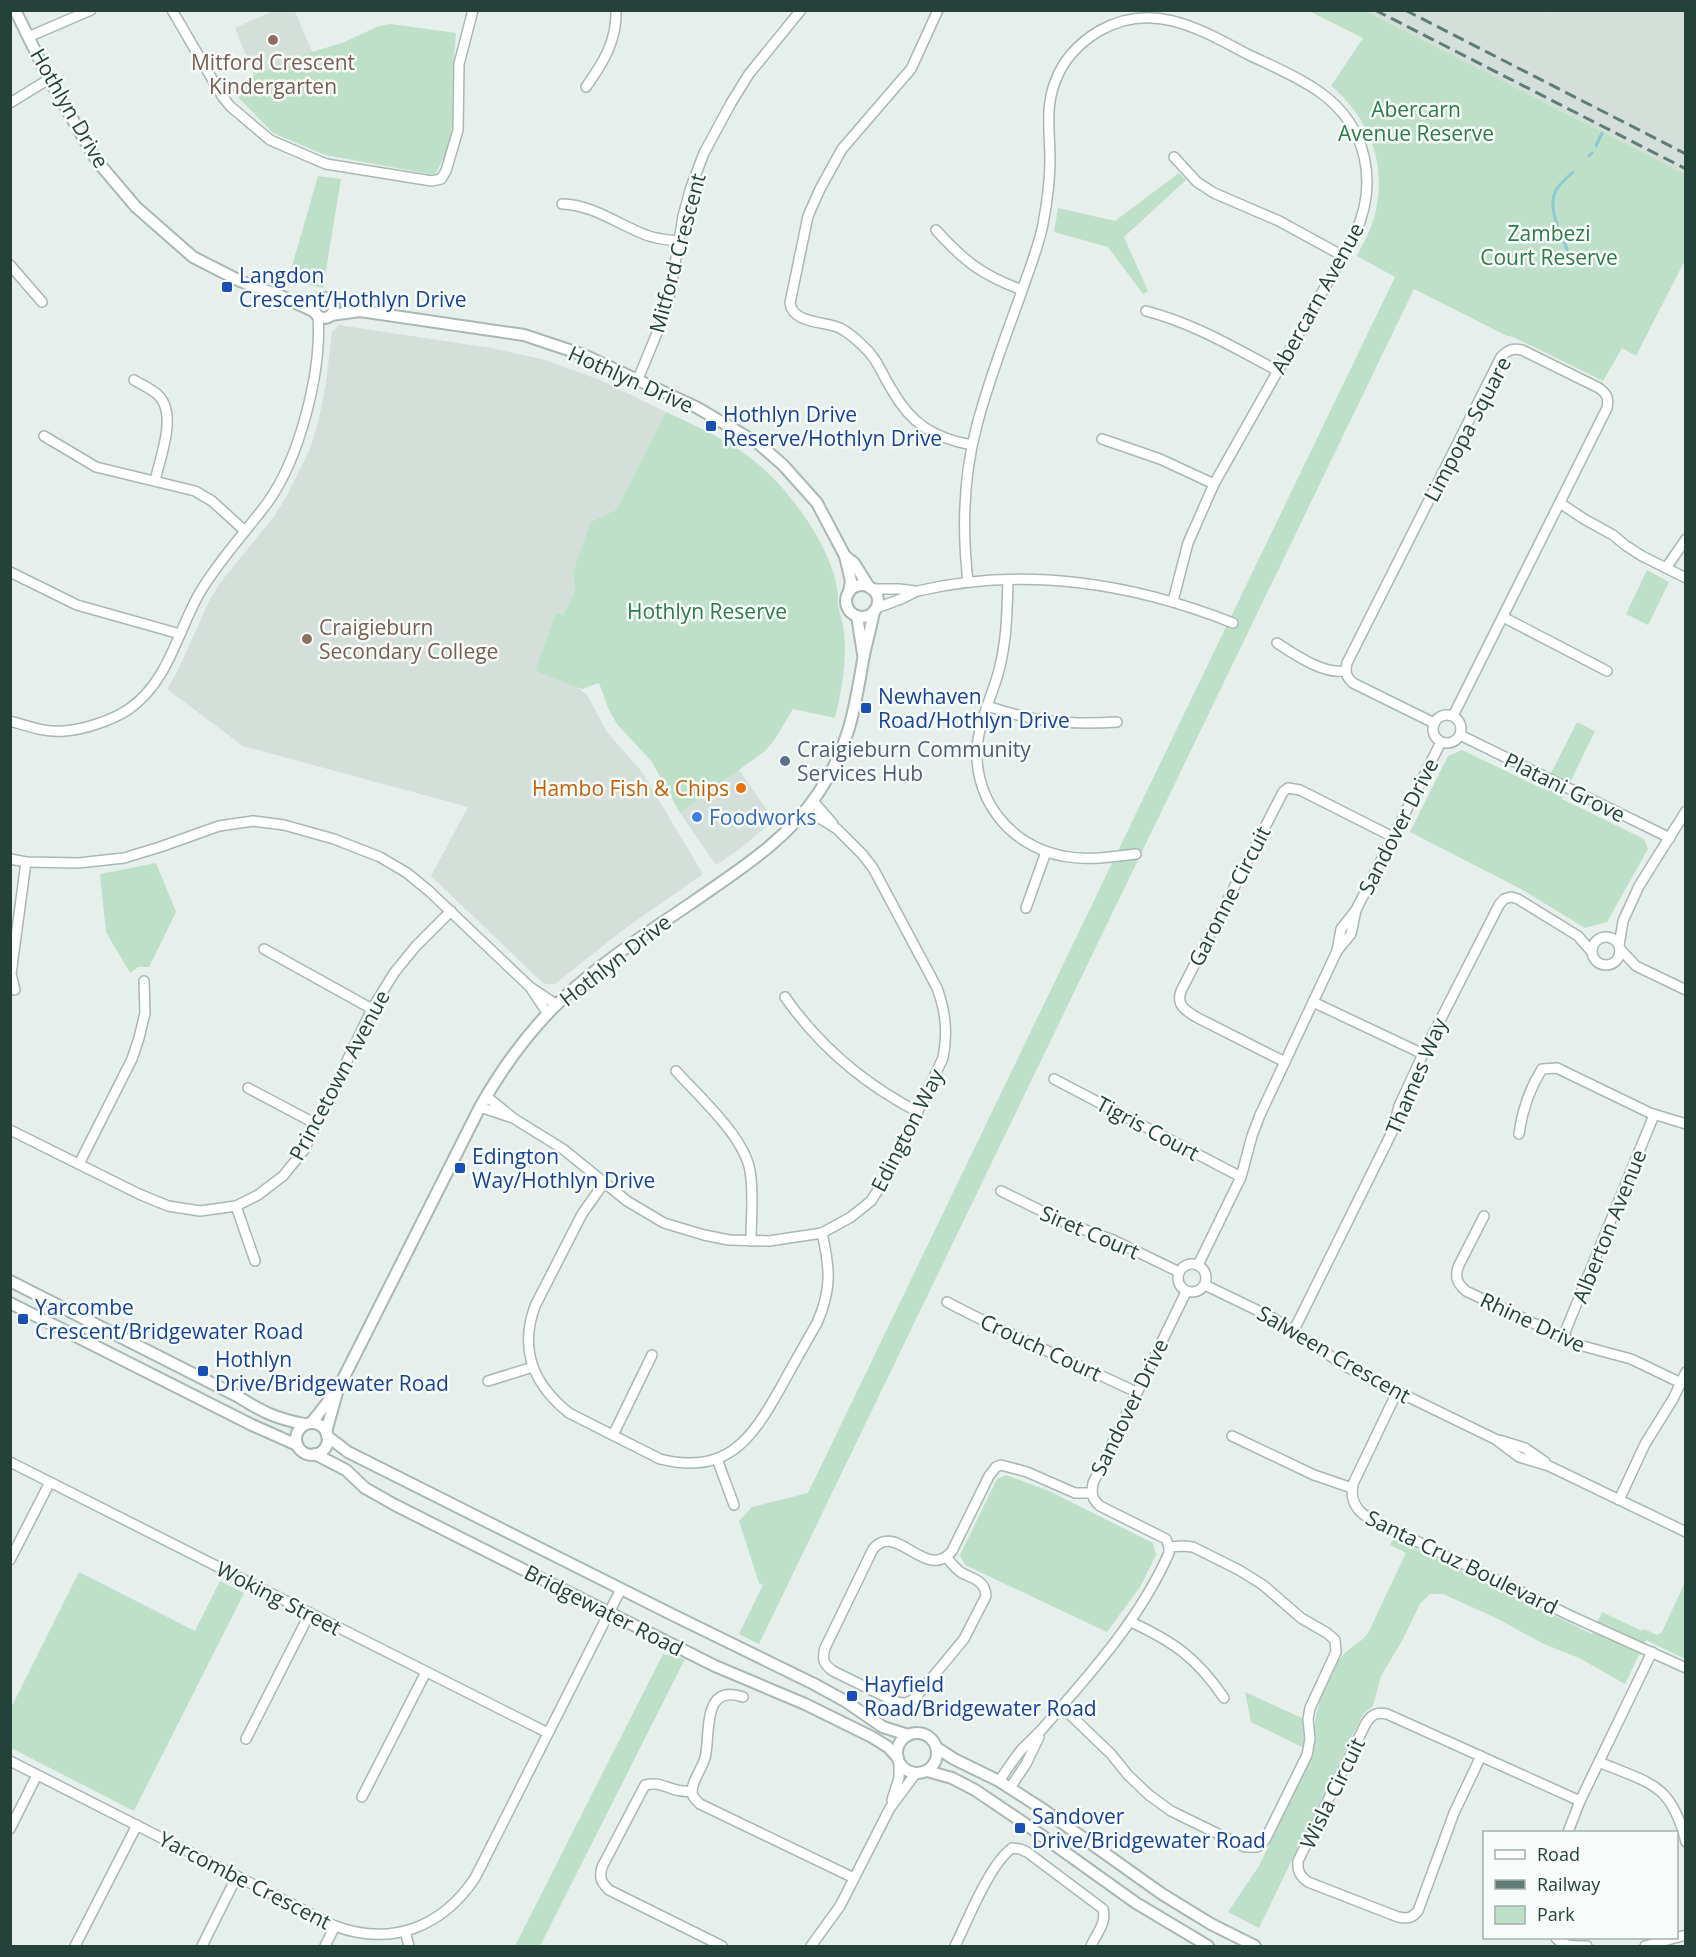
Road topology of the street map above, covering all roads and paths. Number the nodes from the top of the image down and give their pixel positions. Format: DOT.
graph roads {
  1 [pos="15,10"];
  2 [pos="91,10"];
  3 [pos="172,10"];
  4 [pos="473,10"];
  5 [pos="616,10"];
  6 [pos="801,10"];
  7 [pos="939,10"];
  8 [pos="1119,10"];
  9 [pos="1123,21"];
  10 [pos="28,37"];
  11 [pos="49,79"];
  12 [pos="586,87"];
  13 [pos="10,103"];
  14 [pos="1174,157"];
  15 [pos="562,204"];
  16 [pos="936,230"];
  17 [pos="678,241"];
  18 [pos="1343,256"];
  19 [pos="10,265"];
  20 [pos="1022,290"];
  21 [pos="281,296"];
  22 [pos="317,300"];
  23 [pos="42,302"];
  24 [pos="332,302"];
  25 [pos="355,310"];
  26 [pos="1146,311"];
  27 [pos="322,315"];
  28 [pos="1278,371"];
  29 [pos="638,379"];
  30 [pos="134,380"];
  31 [pos="44,436"];
  32 [pos="1102,439"];
  33 [pos="972,445"];
  34 [pos="155,481"];
  35 [pos="1214,484"];
  36 [pos="1560,502"];
  37 [pos="245,531"];
  38 [pos="1686,539"];
  39 [pos="846,556"];
  40 [pos="1666,568"];
  41 [pos="10,572"];
  42 [pos="1686,578"];
  43 [pos="1008,580"];
  44 [pos="968,582"];
  45 [pos="870,588"];
  46 [pos="915,591"];
  47 [pos="849,592"];
  48 [pos="1173,601"];
  49 [pos="875,610"];
  50 [pos="856,616"];
  51 [pos="1503,617"];
  52 [pos="1233,622"];
  53 [pos="180,634"];
  54 [pos="1277,642"];
  55 [pos="863,658"];
  56 [pos="1345,671"];
  57 [pos="1607,671"];
  58 [pos="987,706"];
  59 [pos="1454,716"];
  60 [pos="10,721"];
  61 [pos="1117,722"];
  62 [pos="1434,723"];
  63 [pos="1460,735"];
  64 [pos="1441,742"];
  65 [pos="810,806"];
  66 [pos="1686,811"];
  67 [pos="1393,837"];
  68 [pos="1670,838"];
  69 [pos="1046,852"];
  70 [pos="1136,854"];
  71 [pos="10,859"];
  72 [pos="26,862"];
  73 [pos="1026,908"];
  74 [pos="451,911"];
  75 [pos="1623,921"];
  76 [pos="1578,936"];
  77 [pos="1601,938"];
  78 [pos="1619,947"];
  79 [pos="264,949"];
  80 [pos="1591,951"];
  81 [pos="1611,965"];
  82 [pos="1636,966"];
  83 [pos="144,981"];
  84 [pos="530,987"];
  85 [pos="15,990"];
  86 [pos="1686,990"];
  87 [pos="785,997"];
  88 [pos="1313,1002"];
  89 [pos="557,1005"];
  90 [pos="372,1009"];
  91 [pos="548,1014"];
  92 [pos="1423,1054"];
  93 [pos="1284,1062"];
  94 [pos="676,1071"];
  95 [pos="1054,1079"];
  96 [pos="248,1088"];
  97 [pos="486,1096"];
  98 [pos="480,1107"];
  99 [pos="918,1112"];
  100 [pos="1654,1115"];
  101 [pos="513,1118"];
  102 [pos="316,1124"];
  103 [pos="1686,1124"];
  104 [pos="10,1130"];
  105 [pos="1520,1134"];
  106 [pos="79,1164"];
  107 [pos="1241,1177"];
  108 [pos="604,1183"];
  109 [pos="1001,1191"];
  110 [pos="236,1206"];
  111 [pos="1484,1216"];
  112 [pos="822,1233"];
  113 [pos="752,1241"];
  114 [pos="255,1261"];
  115 [pos="1198,1265"];
  116 [pos="1179,1272"];
  117 [pos="10,1281"];
  118 [pos="1205,1285"];
  119 [pos="1186,1292"];
  120 [pos="947,1302"];
  121 [pos="10,1304"];
  122 [pos="1294,1330"];
  123 [pos="1563,1337"];
  124 [pos="652,1355"];
  125 [pos="532,1367"];
  126 [pos="1686,1372"];
  127 [pos="488,1381"];
  128 [pos="1681,1383"];
  129 [pos="338,1389"];
  130 [pos="1136,1392"];
  131 [pos="1397,1392"];
  132 [pos="308,1423"];
  133 [pos="327,1434"];
  134 [pos="613,1435"];
  135 [pos="1232,1436"];
  136 [pos="297,1445"];
  137 [pos="315,1454"];
  138 [pos="717,1459"];
  139 [pos="10,1462"];
  140 [pos="50,1482"];
  141 [pos="1352,1488"];
  142 [pos="1091,1493"];
  143 [pos="1619,1500"];
  144 [pos="734,1505"];
  145 [pos="1686,1532"];
  146 [pos="1169,1547"];
  147 [pos="947,1558"];
  148 [pos="10,1560"];
  149 [pos="621,1589"];
  150 [pos="310,1613"];
  151 [pos="609,1613"];
  152 [pos="1131,1622"];
  153 [pos="1653,1652"];
  154 [pos="1686,1668"];
  155 [pos="426,1672"];
  156 [pos="742,1697"];
  157 [pos="1224,1698"];
  158 [pos="1061,1706"];
  159 [pos="1042,1729"];
  160 [pos="548,1734"];
  161 [pos="908,1735"];
  162 [pos="246,1739"];
  163 [pos="937,1748"];
  164 [pos="1481,1756"];
  165 [pos="898,1760"];
  166 [pos="10,1761"];
  167 [pos="1599,1762"];
  168 [pos="921,1772"];
  169 [pos="37,1775"];
  170 [pos="999,1781"];
  171 [pos="1010,1788"];
  172 [pos="692,1791"];
  173 [pos="362,1797"];
  174 [pos="988,1798"];
  175 [pos="1580,1801"];
  176 [pos="999,1806"];
  177 [pos="890,1808"];
  178 [pos="137,1825"];
  179 [pos="10,1829"];
  180 [pos="1569,1831"];
  181 [pos="1686,1842"];
  182 [pos="237,1876"];
  183 [pos="854,1878"];
  184 [pos="335,1926"];
  185 [pos="405,1931"];
  186 [pos="1557,1939"];
  187 [pos="1672,1939"];
  188 [pos="75,1947"];
  189 [pos="202,1947"];
  190 [pos="326,1947"];
  191 [pos="409,1947"];
  192 [pos="722,1947"];
  193 [pos="811,1947"];
  194 [pos="955,1947"];
  195 [pos="1091,1947"];
  196 [pos="1208,1947"];
  197 [pos="1255,1947"];
  198 [pos="1587,1947"];
  199 [pos="1645,1947"];
  1 -- 10 [label="street, Hothlyn Drive"];
  2 -- 10 [label="street"];
  3 -- 4 [label="street"];
  5 -- 12 [label="street"];
  6 -- 17 [label="street, Mitford Crescent"];
  7 -- 33 [label="street"];
  8 -- 9 [label="street"];
  9 -- 18 [label="street, Abercarn Avenue"];
  9 -- 20 [label="street, Abercarn Avenue"];
  10 -- 11 [label="street, Hothlyn Drive"];
  11 -- 13 [label="street"];
  11 -- 21 [label="street, Hothlyn Drive"];
  14 -- 18 [label="street"];
  15 -- 17 [label="street"];
  16 -- 20 [label="street"];
  17 -- 29 [label="street, Mitford Crescent"];
  18 -- 28 [label="street, Abercarn Avenue"];
  19 -- 23 [label="street"];
  20 -- 33 [label="street, Abercarn Avenue"];
  21 -- 22 [label="street, Hothlyn Drive"];
  21 -- 27 [label="street, Hothlyn Drive"];
  22 -- 24 [label="street, Hothlyn Drive"];
  22 -- 27 [label="street"];
  24 -- 25 [label="street, Hothlyn Drive"];
  24 -- 27 [label="street"];
  25 -- 27 [label="street, Hothlyn Drive"];
  25 -- 29 [label="street, Hothlyn Drive"];
  26 -- 28 [label="street"];
  27 -- 37 [label="street"];
  28 -- 35 [label="street, Abercarn Avenue"];
  29 -- 39 [label="street, Hothlyn Drive"];
  30 -- 34 [label="street"];
  31 -- 34 [label="street"];
  32 -- 35 [label="street"];
  33 -- 44 [label="street, Abercarn Avenue"];
  34 -- 37 [label="street"];
  35 -- 48 [label="street, Abercarn Avenue"];
  36 -- 40 [label="street"];
  36 -- 51 [label="street, Limpopa Square"];
  36 -- 56 [label="street, Limpopa Square"];
  37 -- 53 [label="street"];
  38 -- 40 [label="street"];
  39 -- 45 [label="street, Hothlyn Drive"];
  39 -- 47 [label="street, Hothlyn Drive"];
  40 -- 42 [label="street"];
  41 -- 53 [label="street"];
  43 -- 44 [label="street"];
  43 -- 48 [label="street"];
  43 -- 58 [label="street"];
  44 -- 46 [label="street"];
  45 -- 46 [label="street"];
  45 -- 47 [label="street"];
  45 -- 49 [label="street"];
  46 -- 49 [label="street"];
  47 -- 50 [label="street"];
  48 -- 52 [label="street"];
  49 -- 50 [label="street"];
  49 -- 55 [label="street, Hothlyn Drive"];
  50 -- 55 [label="street, Hothlyn Drive"];
  51 -- 57 [label="street"];
  51 -- 59 [label="street, Limpopa Square"];
  53 -- 60 [label="street"];
  54 -- 56 [label="street"];
  55 -- 65 [label="street, Hothlyn Drive"];
  56 -- 62 [label="street"];
  58 -- 61 [label="street"];
  58 -- 69 [label="street"];
  59 -- 62 [label="street"];
  59 -- 63 [label="street"];
  62 -- 64 [label="street"];
  63 -- 64 [label="street"];
  63 -- 68 [label="street, Platani Grove"];
  64 -- 67 [label="street, Sandover Drive"];
  65 -- 89 [label="street, Hothlyn Drive"];
  65 -- 99 [label="street, Edington Way"];
  66 -- 68 [label="street"];
  67 -- 88 [label="street, Sandover Drive"];
  67 -- 93 [label="street, Garonne Circuit"];
  68 -- 75 [label="street"];
  69 -- 70 [label="street"];
  69 -- 73 [label="street"];
  71 -- 72 [label="street"];
  72 -- 74 [label="street"];
  72 -- 85 [label="street"];
  74 -- 84 [label="street"];
  74 -- 90 [label="street, Princetown Avenue"];
  75 -- 77 [label="street"];
  75 -- 78 [label="street"];
  76 -- 77 [label="street, Thames Way"];
  76 -- 80 [label="street, Thames Way"];
  76 -- 92 [label="street, Thames Way"];
  77 -- 78 [label="street"];
  77 -- 80 [label="street"];
  78 -- 81 [label="street"];
  78 -- 82 [label="street"];
  79 -- 90 [label="street"];
  80 -- 81 [label="street"];
  81 -- 82 [label="street"];
  82 -- 86 [label="street"];
  83 -- 106 [label="street"];
  84 -- 89 [label="street"];
  84 -- 91 [label="street"];
  87 -- 99 [label="street"];
  88 -- 92 [label="street"];
  88 -- 93 [label="street, Sandover Drive"];
  89 -- 91 [label="street, Hothlyn Drive"];
  90 -- 102 [label="street, Princetown Avenue"];
  91 -- 97 [label="street, Hothlyn Drive"];
  92 -- 122 [label="street, Thames Way"];
  93 -- 107 [label="street, Sandover Drive"];
  94 -- 113 [label="street"];
  95 -- 107 [label="street, Tigris Court"];
  96 -- 102 [label="street"];
  97 -- 98 [label="street, Hothlyn Drive"];
  97 -- 101 [label="street, Edington Way"];
  98 -- 101 [label="street, Edington Way"];
  98 -- 129 [label="street, Hothlyn Drive"];
  99 -- 112 [label="street, Edington Way"];
  100 -- 103 [label="street"];
  100 -- 105 [label="street"];
  100 -- 123 [label="street, Alberton Avenue"];
  101 -- 108 [label="street, Edington Way"];
  102 -- 110 [label="street, Princetown Avenue"];
  104 -- 106 [label="street, Princetown Avenue"];
  106 -- 110 [label="street, Princetown Avenue"];
  107 -- 115 [label="street, Sandover Drive"];
  108 -- 113 [label="street, Edington Way"];
  108 -- 125 [label="street"];
  109 -- 116 [label="street, Siret Court"];
  110 -- 114 [label="street"];
  111 -- 123 [label="street, Rhine Drive"];
  112 -- 113 [label="street, Edington Way"];
  112 -- 138 [label="street"];
  115 -- 116 [label="street"];
  115 -- 118 [label="street"];
  116 -- 119 [label="street"];
  117 -- 132 [label="street"];
  118 -- 119 [label="street"];
  118 -- 122 [label="street, Salween Crescent"];
  119 -- 130 [label="street, Sandover Drive"];
  120 -- 130 [label="street, Crouch Court"];
  121 -- 136 [label="street"];
  122 -- 131 [label="street, Salween Crescent"];
  123 -- 128 [label="street, Rhine Drive"];
  124 -- 134 [label="street"];
  125 -- 127 [label="street"];
  125 -- 134 [label="street"];
  126 -- 128 [label="street"];
  128 -- 143 [label="street"];
  129 -- 132 [label="street, Hothlyn Drive"];
  129 -- 133 [label="street, Hothlyn Drive"];
  130 -- 142 [label="street, Sandover Drive"];
  131 -- 141 [label="street, Santa Cruz Boulevard"];
  131 -- 143 [label="street, Salween Crescent"];
  132 -- 133 [label="street"];
  132 -- 136 [label="street"];
  133 -- 137 [label="street"];
  133 -- 149 [label="street, Bridgewater Road"];
  134 -- 138 [label="street"];
  135 -- 141 [label="street"];
  136 -- 137 [label="street"];
  137 -- 151 [label="street, Bridgewater Road"];
  138 -- 144 [label="street"];
  139 -- 140 [label="street, Woking Street"];
  140 -- 148 [label="street"];
  140 -- 150 [label="street, Woking Street"];
  141 -- 153 [label="street, Santa Cruz Boulevard"];
  142 -- 146 [label="street, Sandover Drive"];
  142 -- 147 [label="street"];
  143 -- 145 [label="street, Salween Crescent"];
  146 -- 152 [label="street"];
  146 -- 158 [label="street"];
  147 -- 147 [label="street"];
  149 -- 151 [label="street, Yarcombe Crescent"];
  149 -- 161 [label="street, Bridgewater Road"];
  150 -- 155 [label="street, Woking Street"];
  150 -- 162 [label="street"];
  151 -- 160 [label="street, Yarcombe Crescent"];
  151 -- 165 [label="street, Bridgewater Road"];
  152 -- 157 [label="street"];
  152 -- 158 [label="street"];
  153 -- 154 [label="street, Santa Cruz Boulevard"];
  153 -- 167 [label="street"];
  155 -- 160 [label="street, Woking Street"];
  155 -- 173 [label="street"];
  156 -- 172 [label="street"];
  158 -- 159 [label="street"];
  159 -- 170 [label="street"];
  159 -- 171 [label="street"];
  160 -- 185 [label="street, Yarcombe Crescent"];
  161 -- 163 [label="street"];
  161 -- 165 [label="street"];
  163 -- 168 [label="street"];
  163 -- 170 [label="street"];
  164 -- 164 [label="street, Wisla Circuit"];
  164 -- 175 [label="street, Wisla Circuit"];
  165 -- 168 [label="street"];
  165 -- 177 [label="street"];
  166 -- 169 [label="street, Yarcombe Crescent"];
  167 -- 175 [label="street"];
  167 -- 181 [label="street"];
  168 -- 174 [label="street"];
  168 -- 177 [label="street"];
  169 -- 178 [label="street, Yarcombe Crescent"];
  169 -- 179 [label="street"];
  170 -- 171 [label="street"];
  170 -- 174 [label="street"];
  171 -- 176 [label="street"];
  171 -- 197 [label="street"];
  172 -- 183 [label="street"];
  172 -- 192 [label="street"];
  174 -- 176 [label="street"];
  175 -- 180 [label="street"];
  176 -- 196 [label="street"];
  177 -- 183 [label="street"];
  178 -- 182 [label="street, Yarcombe Crescent"];
  178 -- 188 [label="street"];
  182 -- 184 [label="street, Yarcombe Crescent"];
  182 -- 189 [label="street"];
  183 -- 193 [label="street"];
  184 -- 185 [label="street, Yarcombe Crescent"];
  184 -- 190 [label="street"];
  185 -- 191 [label="street"];
  186 -- 198 [label="street"];
  187 -- 199 [label="street"];
  194 -- 195 [label="street"];
}
